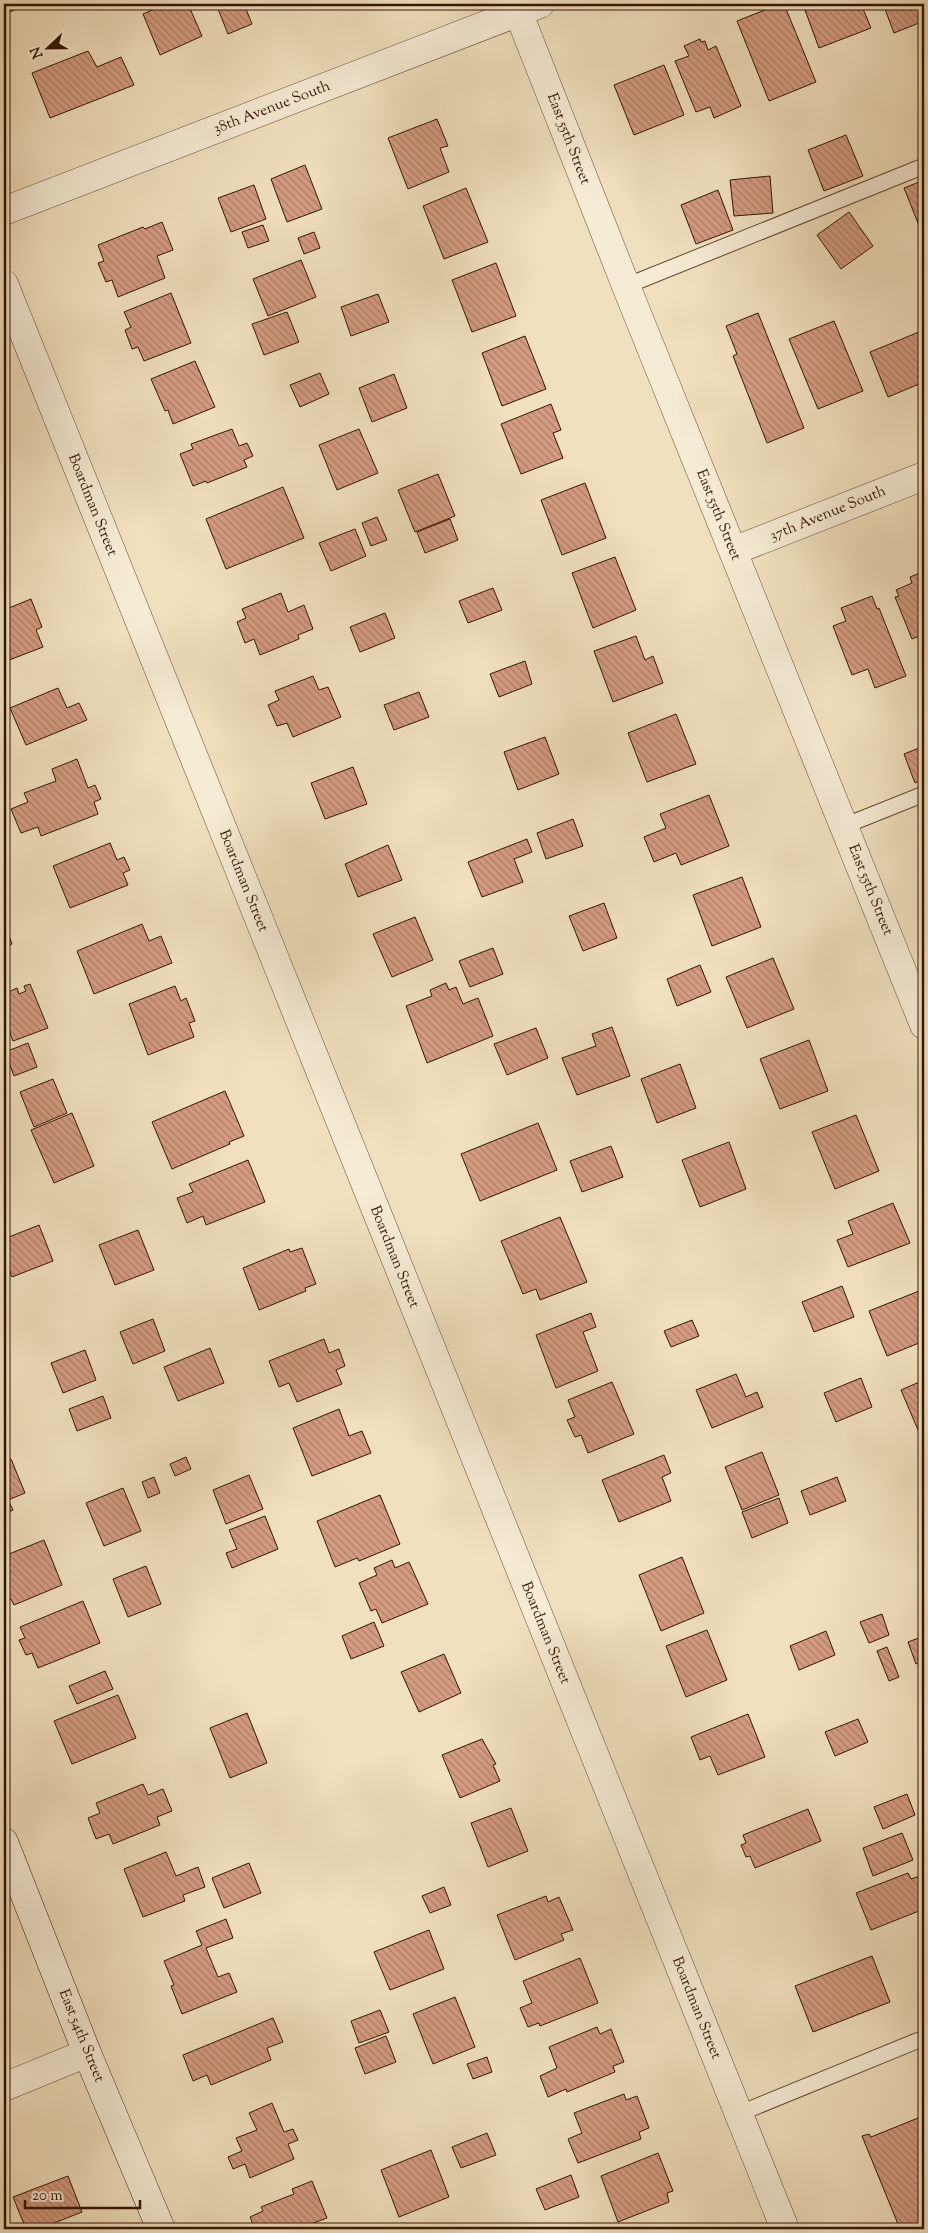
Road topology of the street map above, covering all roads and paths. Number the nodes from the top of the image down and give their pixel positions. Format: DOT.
graph roads {
  1 [pos="524,7"];
  2 [pos="924,166"];
  3 [pos="4,211"];
  4 [pos="4,284"];
  5 [pos="626,286"];
  6 [pos="924,476"];
  7 [pos="733,551"];
  8 [pos="924,794"];
  9 [pos="844,826"];
  10 [pos="924,1025"];
  11 [pos="4,1842"];
  12 [pos="924,2038"];
  13 [pos="88,2054"];
  14 [pos="4,2087"];
  15 [pos="738,2114"];
  16 [pos="161,2229"];
  17 [pos="785,2229"];
  1 -- 3 [label="street, 38th Avenue South"];
  1 -- 5 [label="street, East 55th Street"];
  2 -- 5 [label="lane"];
  4 -- 15 [label="street, Boardman Street"];
  5 -- 7 [label="street, East 55th Street"];
  6 -- 7 [label="street, 37th Avenue South"];
  7 -- 9 [label="street, East 55th Street"];
  8 -- 9 [label="lane"];
  9 -- 10 [label="street, East 55th Street"];
  11 -- 13 [label="street, East 54th Street"];
  12 -- 15 [label="lane"];
  13 -- 14 [label="street"];
  13 -- 16 [label="street, East 54th Street"];
  15 -- 17 [label="street, Boardman Street"];
}
